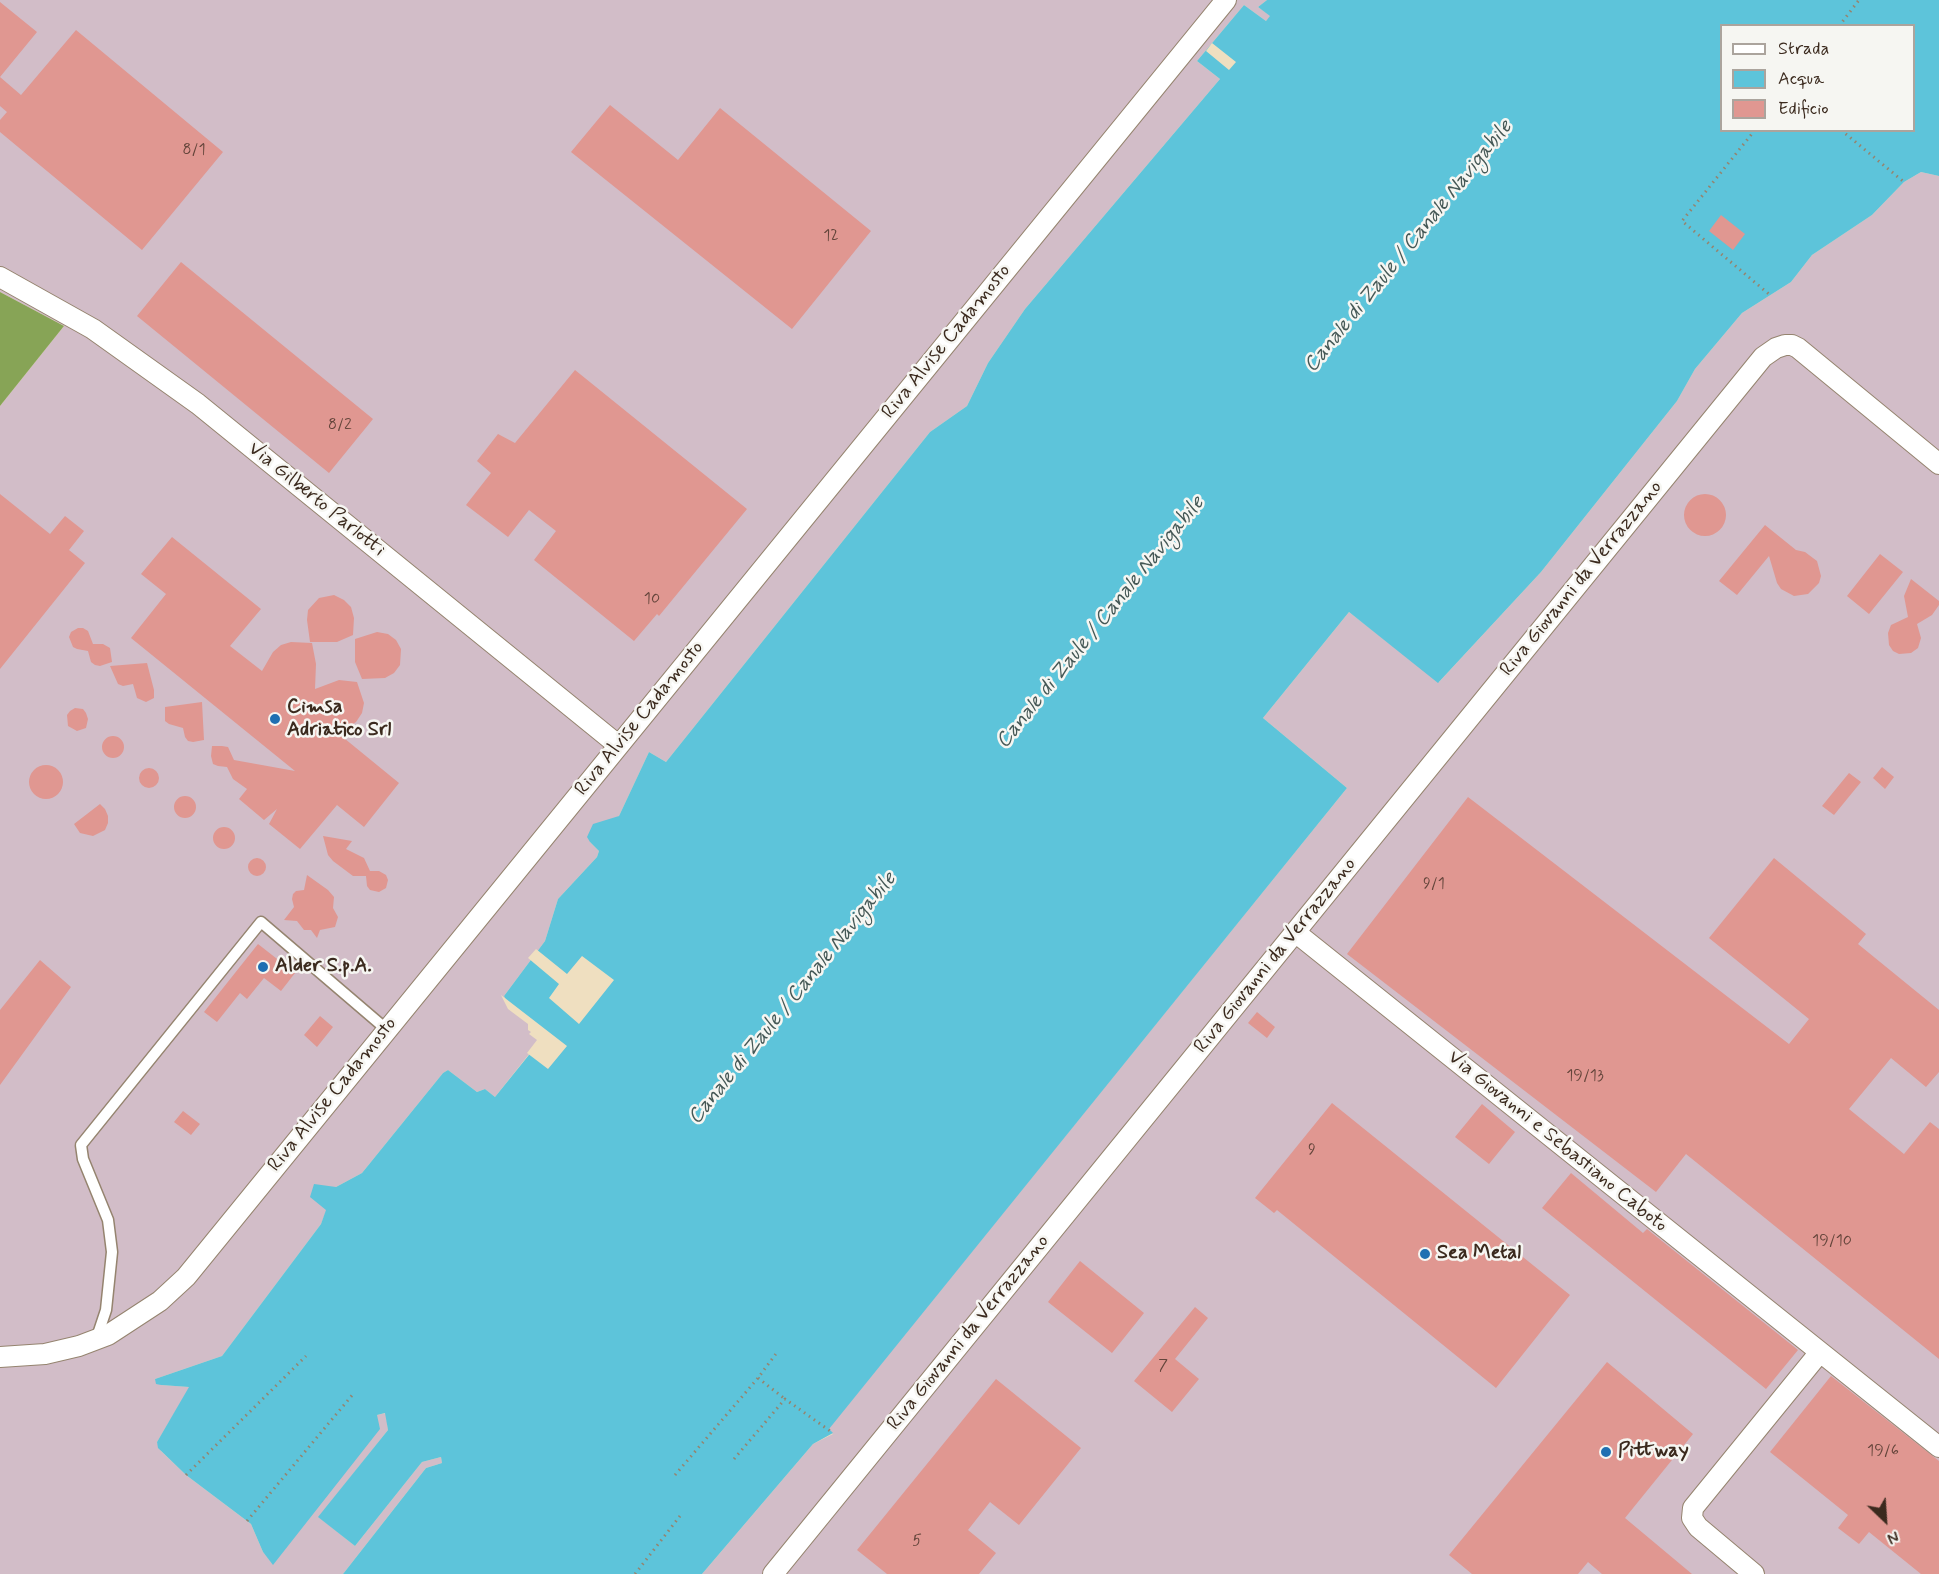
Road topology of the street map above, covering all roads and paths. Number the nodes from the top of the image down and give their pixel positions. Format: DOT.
graph roads {
  1 [pos="1226,0"];
  2 [pos="1859,0"];
  3 [pos="1841,24"];
  4 [pos="1753,132"];
  5 [pos="1843,132"];
  6 [pos="1904,182"];
  7 [pos="0,276"];
  8 [pos="1770,296"];
  9 [pos="1939,464"];
  10 [pos="618,745"];
  11 [pos="1295,932"];
  12 [pos="386,1029"];
  13 [pos="96,1340"];
  14 [pos="778,1351"];
  15 [pos="1820,1352"];
  16 [pos="306,1356"];
  17 [pos="0,1357"];
  18 [pos="758,1378"];
  19 [pos="354,1393"];
  20 [pos="785,1398"];
  21 [pos="833,1433"];
  22 [pos="1939,1447"];
  23 [pos="734,1459"];
  24 [pos="186,1475"];
  25 [pos="675,1475"];
  26 [pos="680,1516"];
  27 [pos="247,1521"];
  28 [pos="635,1574"];
  29 [pos="772,1574"];
  30 [pos="1754,1574"];
  1 -- 10 [label="street, Riva Alvise Cadamosto"];
  2 -- 3 [label="path"];
  4 -- 8 [label="path"];
  5 -- 6 [label="path"];
  7 -- 10 [label="street, Via Gilberto Parlotti"];
  9 -- 11 [label="street, Riva Giovanni da Verrazzano"];
  10 -- 12 [label="street, Riva Alvise Cadamosto"];
  11 -- 15 [label="street, Via Giovanni e Sebastiano Caboto"];
  11 -- 29 [label="street, Riva Giovanni da Verrazzano"];
  12 -- 13 [label="street, Riva Alvise Cadamosto"];
  12 -- 13 [label="lane"];
  13 -- 17 [label="street, Riva Alvise Cadamosto"];
  14 -- 18 [label="path"];
  15 -- 22 [label="street, Via Giovanni e Sebastiano Caboto"];
  15 -- 30 [label="street"];
  16 -- 24 [label="path"];
  18 -- 20 [label="path"];
  18 -- 25 [label="path"];
  19 -- 27 [label="path"];
  20 -- 21 [label="path"];
  20 -- 23 [label="path"];
  26 -- 28 [label="path"];
}
